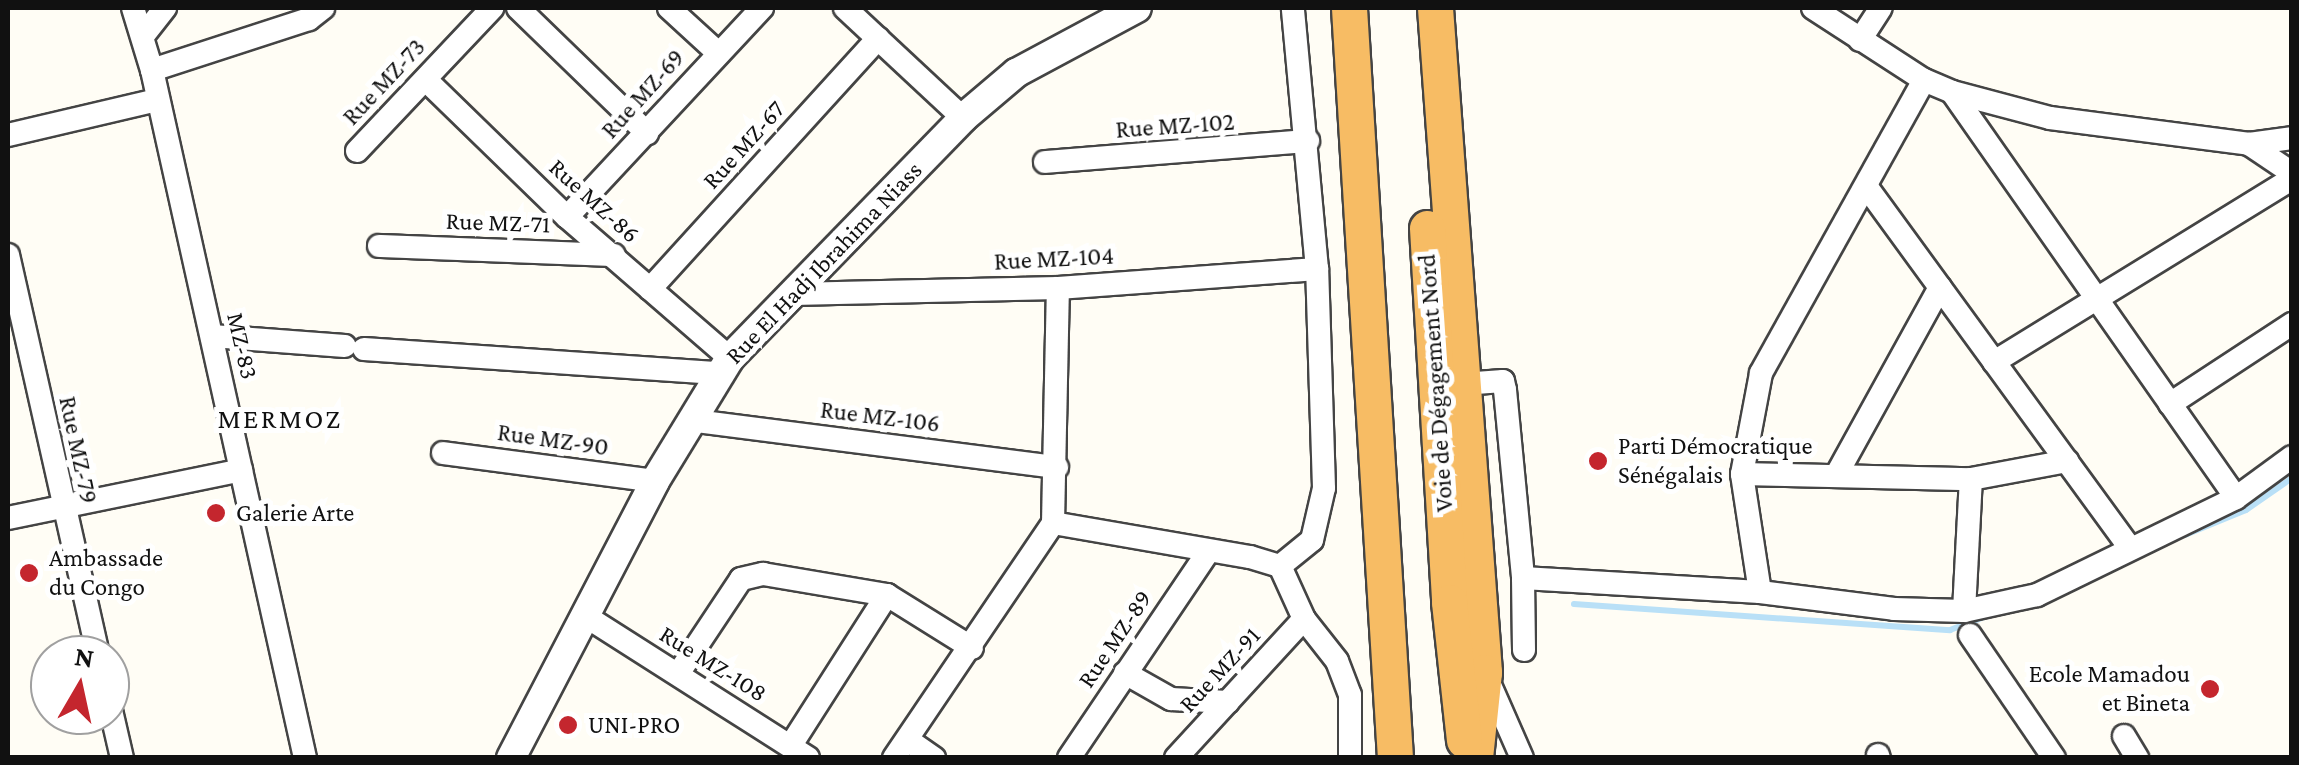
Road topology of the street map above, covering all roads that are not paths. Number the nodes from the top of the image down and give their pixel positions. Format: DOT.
graph roads {
  1 [pos="133,8"];
  2 [pos="165,8"];
  3 [pos="322,8"];
  4 [pos="492,8"];
  5 [pos="518,8"];
  6 [pos="668,8"];
  7 [pos="762,8"];
  8 [pos="845,8"];
  9 [pos="1137,8"];
  10 [pos="1293,8"];
  11 [pos="1349,8"];
  12 [pos="1372,8"];
  13 [pos="1412,8"];
  14 [pos="1435,8"];
  15 [pos="1813,8"];
  16 [pos="1880,8"];
  17 [pos="1102,16"];
  18 [pos="144,36"];
  19 [pos="878,38"];
  20 [pos="1860,40"];
  21 [pos="718,52"];
  22 [pos="152,70"];
  23 [pos="426,80"];
  24 [pos="1924,80"];
  25 [pos="1952,92"];
  26 [pos="156,100"];
  27 [pos="962,118"];
  28 [pos="647,133"];
  29 [pos="8,134"];
  30 [pos="2292,138"];
  31 [pos="1308,142"];
  32 [pos="2249,144"];
  33 [pos="357,151"];
  34 [pos="1045,162"];
  35 [pos="2292,176"];
  36 [pos="1866,186"];
  37 [pos="566,218"];
  38 [pos="379,246"];
  39 [pos="8,255"];
  40 [pos="614,255"];
  41 [pos="1317,268"];
  42 [pos="1940,287"];
  43 [pos="1058,288"];
  44 [pos="650,289"];
  45 [pos="793,294"];
  46 [pos="2098,301"];
  47 [pos="2292,324"];
  48 [pos="212,336"];
  49 [pos="1994,362"];
  50 [pos="725,366"];
  51 [pos="1462,384"];
  52 [pos="2170,404"];
  53 [pos="696,420"];
  54 [pos="443,453"];
  55 [pos="2292,458"];
  56 [pos="2067,461"];
  57 [pos="1057,468"];
  58 [pos="242,470"];
  59 [pos="1838,472"];
  60 [pos="1742,474"];
  61 [pos="1971,478"];
  62 [pos="656,482"];
  63 [pos="2236,498"];
  64 [pos="62,507"];
  65 [pos="8,518"];
  66 [pos="1052,523"];
  67 [pos="2131,549"];
  68 [pos="1208,552"];
  69 [pos="1280,566"];
  70 [pos="1523,578"];
  71 [pos="1760,592"];
  72 [pos="887,595"];
  73 [pos="1964,611"];
  74 [pos="587,617"];
  75 [pos="1304,619"];
  76 [pos="93,635"];
  77 [pos="1970,635"];
  78 [pos="972,648"];
  79 [pos="1524,650"];
  80 [pos="1484,672"];
  81 [pos="1125,673"];
  82 [pos="678,674"];
  83 [pos="1228,702"];
  84 [pos="2124,736"];
  85 [pos="901,748"];
  86 [pos="800,751"];
  87 [pos="306,758"];
  88 [pos="511,758"];
  89 [pos="934,758"];
  90 [pos="1069,758"];
  91 [pos="1176,758"];
  92 [pos="1350,758"];
  93 [pos="1396,758"];
  94 [pos="1414,758"];
  95 [pos="1466,758"];
  96 [pos="1474,758"];
  97 [pos="1522,758"];
  98 [pos="2054,758"];
  99 [pos="2138,758"];
  1 -- 18 [label="street, MZ-83"];
  2 -- 18 [label="street"];
  3 -- 22 [label="street"];
  4 -- 23 [label="street, Rue MZ-73"];
  5 -- 28 [label="street"];
  6 -- 21 [label="street"];
  7 -- 21 [label="street, Rue MZ-69"];
  8 -- 19 [label="street"];
  9 -- 17 [label="street, Rue El Hadj Ibrahima Niass"];
  10 -- 31 [label="street"];
  11 -- 93 [label="highway"];
  12 -- 94 [label="highway, Voie de Dégagement Nord"];
  13 -- 95 [label="highway, Voie de Dégagement Nord"];
  14 -- 51 [label="highway"];
  15 -- 20 [label="street"];
  16 -- 20 [label="street"];
  17 -- 27 [label="street, Rue El Hadj Ibrahima Niass"];
  18 -- 22 [label="street, MZ-83"];
  19 -- 27 [label="street"];
  19 -- 44 [label="street, Rue MZ-67"];
  20 -- 24 [label="street"];
  21 -- 28 [label="street, Rue MZ-69"];
  22 -- 26 [label="street, MZ-83"];
  23 -- 33 [label="street, Rue MZ-73"];
  23 -- 37 [label="street, Rue MZ-86"];
  24 -- 25 [label="street"];
  24 -- 36 [label="street"];
  25 -- 32 [label="street"];
  25 -- 46 [label="street"];
  26 -- 29 [label="street"];
  26 -- 48 [label="street, MZ-83"];
  27 -- 45 [label="street, Rue El Hadj Ibrahima Niass"];
  28 -- 37 [label="street, Rue MZ-69"];
  30 -- 32 [label="street"];
  31 -- 34 [label="street, Rue MZ-102"];
  31 -- 41 [label="street"];
  32 -- 35 [label="street"];
  35 -- 46 [label="street"];
  36 -- 42 [label="street"];
  36 -- 60 [label="street"];
  37 -- 40 [label="street, Rue MZ-86"];
  38 -- 40 [label="street, Rue MZ-71"];
  39 -- 64 [label="street, Rue MZ-79"];
  40 -- 44 [label="street, Rue MZ-86"];
  41 -- 43 [label="street, Rue MZ-104"];
  41 -- 69 [label="street"];
  42 -- 49 [label="street"];
  42 -- 59 [label="street"];
  43 -- 45 [label="street, Rue MZ-104"];
  43 -- 57 [label="street"];
  44 -- 50 [label="street, Rue MZ-86"];
  45 -- 50 [label="street, Rue El Hadj Ibrahima Niass"];
  46 -- 49 [label="street"];
  46 -- 52 [label="street"];
  47 -- 52 [label="street"];
  48 -- 50 [label="street"];
  48 -- 58 [label="street, MZ-83"];
  49 -- 56 [label="street"];
  50 -- 53 [label="street, Rue El Hadj Ibrahima Niass"];
  51 -- 70 [label="street"];
  51 -- 80 [label="highway"];
  52 -- 63 [label="street"];
  53 -- 57 [label="street, Rue MZ-106"];
  53 -- 62 [label="street, Rue El Hadj Ibrahima Niass"];
  54 -- 62 [label="street, Rue MZ-90"];
  55 -- 63 [label="street"];
  56 -- 61 [label="street"];
  56 -- 67 [label="street"];
  57 -- 66 [label="street"];
  58 -- 64 [label="street"];
  58 -- 87 [label="street, MZ-83"];
  59 -- 60 [label="street"];
  59 -- 61 [label="street"];
  60 -- 71 [label="street"];
  61 -- 73 [label="street"];
  62 -- 74 [label="street, Rue El Hadj Ibrahima Niass"];
  63 -- 67 [label="street"];
  64 -- 65 [label="street"];
  64 -- 76 [label="street, Rue MZ-79"];
  66 -- 68 [label="street"];
  66 -- 78 [label="street"];
  67 -- 73 [label="street"];
  68 -- 69 [label="street"];
  68 -- 81 [label="street, Rue MZ-89"];
  69 -- 75 [label="street"];
  70 -- 71 [label="street"];
  70 -- 79 [label="street"];
  71 -- 73 [label="street"];
  72 -- 78 [label="street"];
  72 -- 82 [label="street"];
  72 -- 86 [label="street"];
  74 -- 82 [label="street, Rue MZ-108"];
  74 -- 88 [label="street, Rue El Hadj Ibrahima Niass"];
  75 -- 83 [label="street, Rue MZ-91"];
  75 -- 92 [label="street"];
  77 -- 98 [label="street"];
  78 -- 85 [label="street"];
  80 -- 96 [label="highway"];
  80 -- 97 [label="street"];
  81 -- 83 [label="street"];
  81 -- 90 [label="street, Rue MZ-89"];
  82 -- 86 [label="street, Rue MZ-108"];
  83 -- 91 [label="street, Rue MZ-91"];
  84 -- 99 [label="street"];
  85 -- 89 [label="street"];
}
